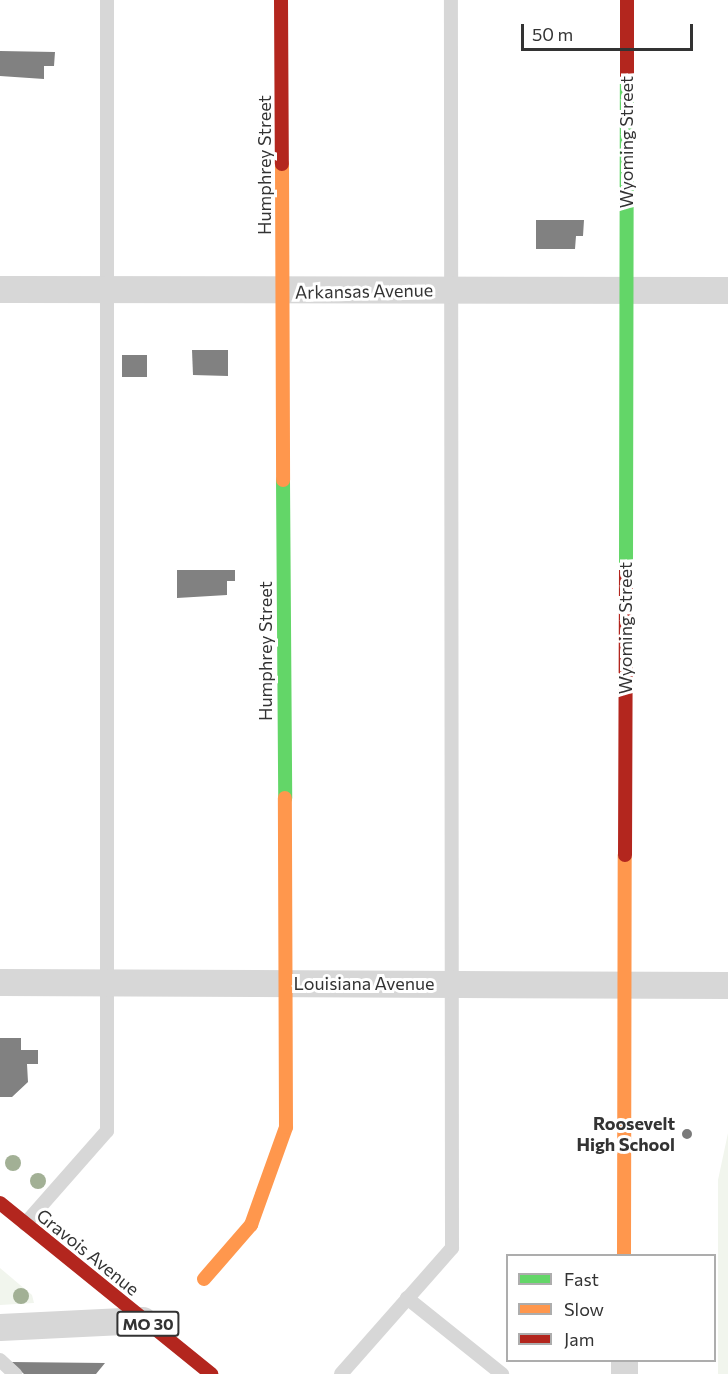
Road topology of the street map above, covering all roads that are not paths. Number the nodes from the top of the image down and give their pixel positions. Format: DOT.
graph roads {
  1 [pos="107,0"];
  2 [pos="281,0"];
  3 [pos="451,0"];
  4 [pos="627,0"];
  5 [pos="0,289"];
  6 [pos="106,290"];
  7 [pos="452,290"];
  8 [pos="626,290"];
  9 [pos="728,290"];
  10 [pos="282,291"];
  11 [pos="0,982"];
  12 [pos="107,982"];
  13 [pos="284,983"];
  14 [pos="455,983"];
  15 [pos="624,984"];
  16 [pos="728,985"];
  17 [pos="0,1203"];
  18 [pos="25,1224"];
  19 [pos="624,1254"];
  20 [pos="204,1279"];
  21 [pos="407,1298"];
  22 [pos="143,1320"];
  23 [pos="0,1327"];
  24 [pos="0,1360"];
  25 [pos="15,1374"];
  26 [pos="211,1374"];
  27 [pos="341,1374"];
  28 [pos="502,1374"];
  1 -- 6 [label="lane"];
  2 -- 10 [label="street, Humphrey Street"];
  3 -- 7 [label="lane"];
  4 -- 8 [label="street, Wyoming Street"];
  5 -- 6 [label="street, Arkansas Avenue"];
  6 -- 10 [label="street, Arkansas Avenue"];
  6 -- 12 [label="lane"];
  7 -- 8 [label="street, Arkansas Avenue"];
  7 -- 10 [label="street, Arkansas Avenue"];
  7 -- 14 [label="lane"];
  8 -- 9 [label="street, Arkansas Avenue"];
  8 -- 15 [label="street, Wyoming Street"];
  10 -- 13 [label="street, Humphrey Street"];
  11 -- 12 [label="street, Louisiana Avenue"];
  12 -- 13 [label="street, Louisiana Avenue"];
  12 -- 18 [label="lane"];
  13 -- 14 [label="street, Louisiana Avenue"];
  13 -- 20 [label="street, Humphrey Street"];
  14 -- 15 [label="street, Louisiana Avenue"];
  14 -- 21 [label="lane"];
  15 -- 16 [label="street, Louisiana Avenue"];
  15 -- 19 [label="street, Wyoming Street"];
  17 -- 18 [label="street, Gravois Avenue / MO 30"];
  18 -- 22 [label="street, Gravois Avenue / MO 30"];
  21 -- 27 [label="lane"];
  21 -- 28 [label="lane"];
  22 -- 23 [label="street"];
  22 -- 26 [label="street, Gravois Avenue / MO 30"];
  24 -- 25 [label="lane"];
}
